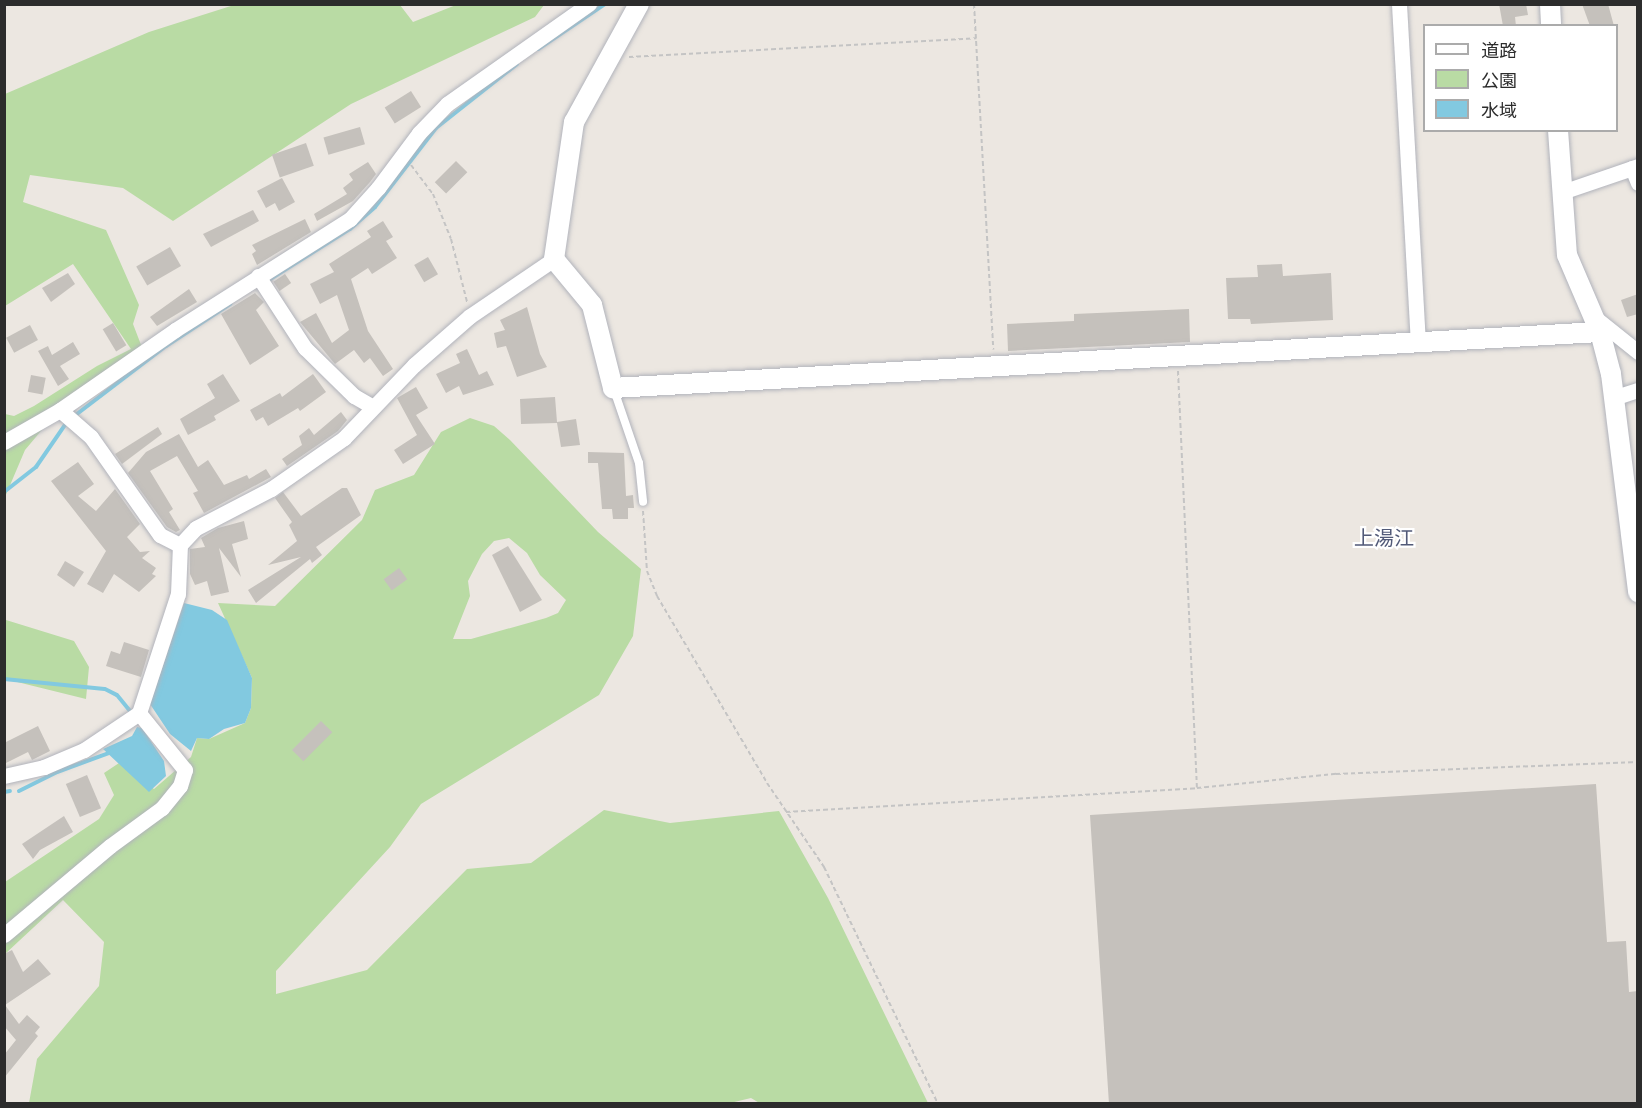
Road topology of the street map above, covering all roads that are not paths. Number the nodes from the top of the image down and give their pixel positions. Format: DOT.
graph roads {
  1 [pos="589,4"];
  2 [pos="639,4"];
  3 [pos="1399,4"];
  4 [pos="1550,4"];
  5 [pos="1551,24"];
  6 [pos="1558,132"];
  7 [pos="1635,167"];
  8 [pos="1638,183"];
  9 [pos="1562,192"];
  10 [pos="554,259"];
  11 [pos="261,281"];
  12 [pos="1596,324"];
  13 [pos="1418,342"];
  14 [pos="1638,352"];
  15 [pos="613,388"];
  16 [pos="1638,390"];
  17 [pos="1616,397"];
  18 [pos="374,407"];
  19 [pos="68,417"];
  20 [pos="4,442"];
  21 [pos="643,502"];
  22 [pos="180,546"];
  23 [pos="1638,592"];
  24 [pos="134,716"];
  25 [pos="4,776"];
  26 [pos="4,935"];
  1 -- 11 [label="street"];
  2 -- 10 [label="street"];
  3 -- 13 [label="street"];
  4 -- 5 [label="street"];
  6 -- 9 [label="street"];
  7 -- 8 [label="street"];
  7 -- 9 [label="street"];
  9 -- 12 [label="street"];
  10 -- 15 [label="street"];
  10 -- 18 [label="street"];
  11 -- 18 [label="street"];
  11 -- 19 [label="street"];
  12 -- 13 [label="street"];
  12 -- 14 [label="street"];
  12 -- 17 [label="street"];
  13 -- 15 [label="street"];
  15 -- 21 [label="lane"];
  16 -- 17 [label="street"];
  17 -- 23 [label="street"];
  18 -- 22 [label="street"];
  19 -- 20 [label="street"];
  19 -- 22 [label="street"];
  22 -- 24 [label="street"];
  24 -- 25 [label="street"];
  24 -- 26 [label="street"];
}
